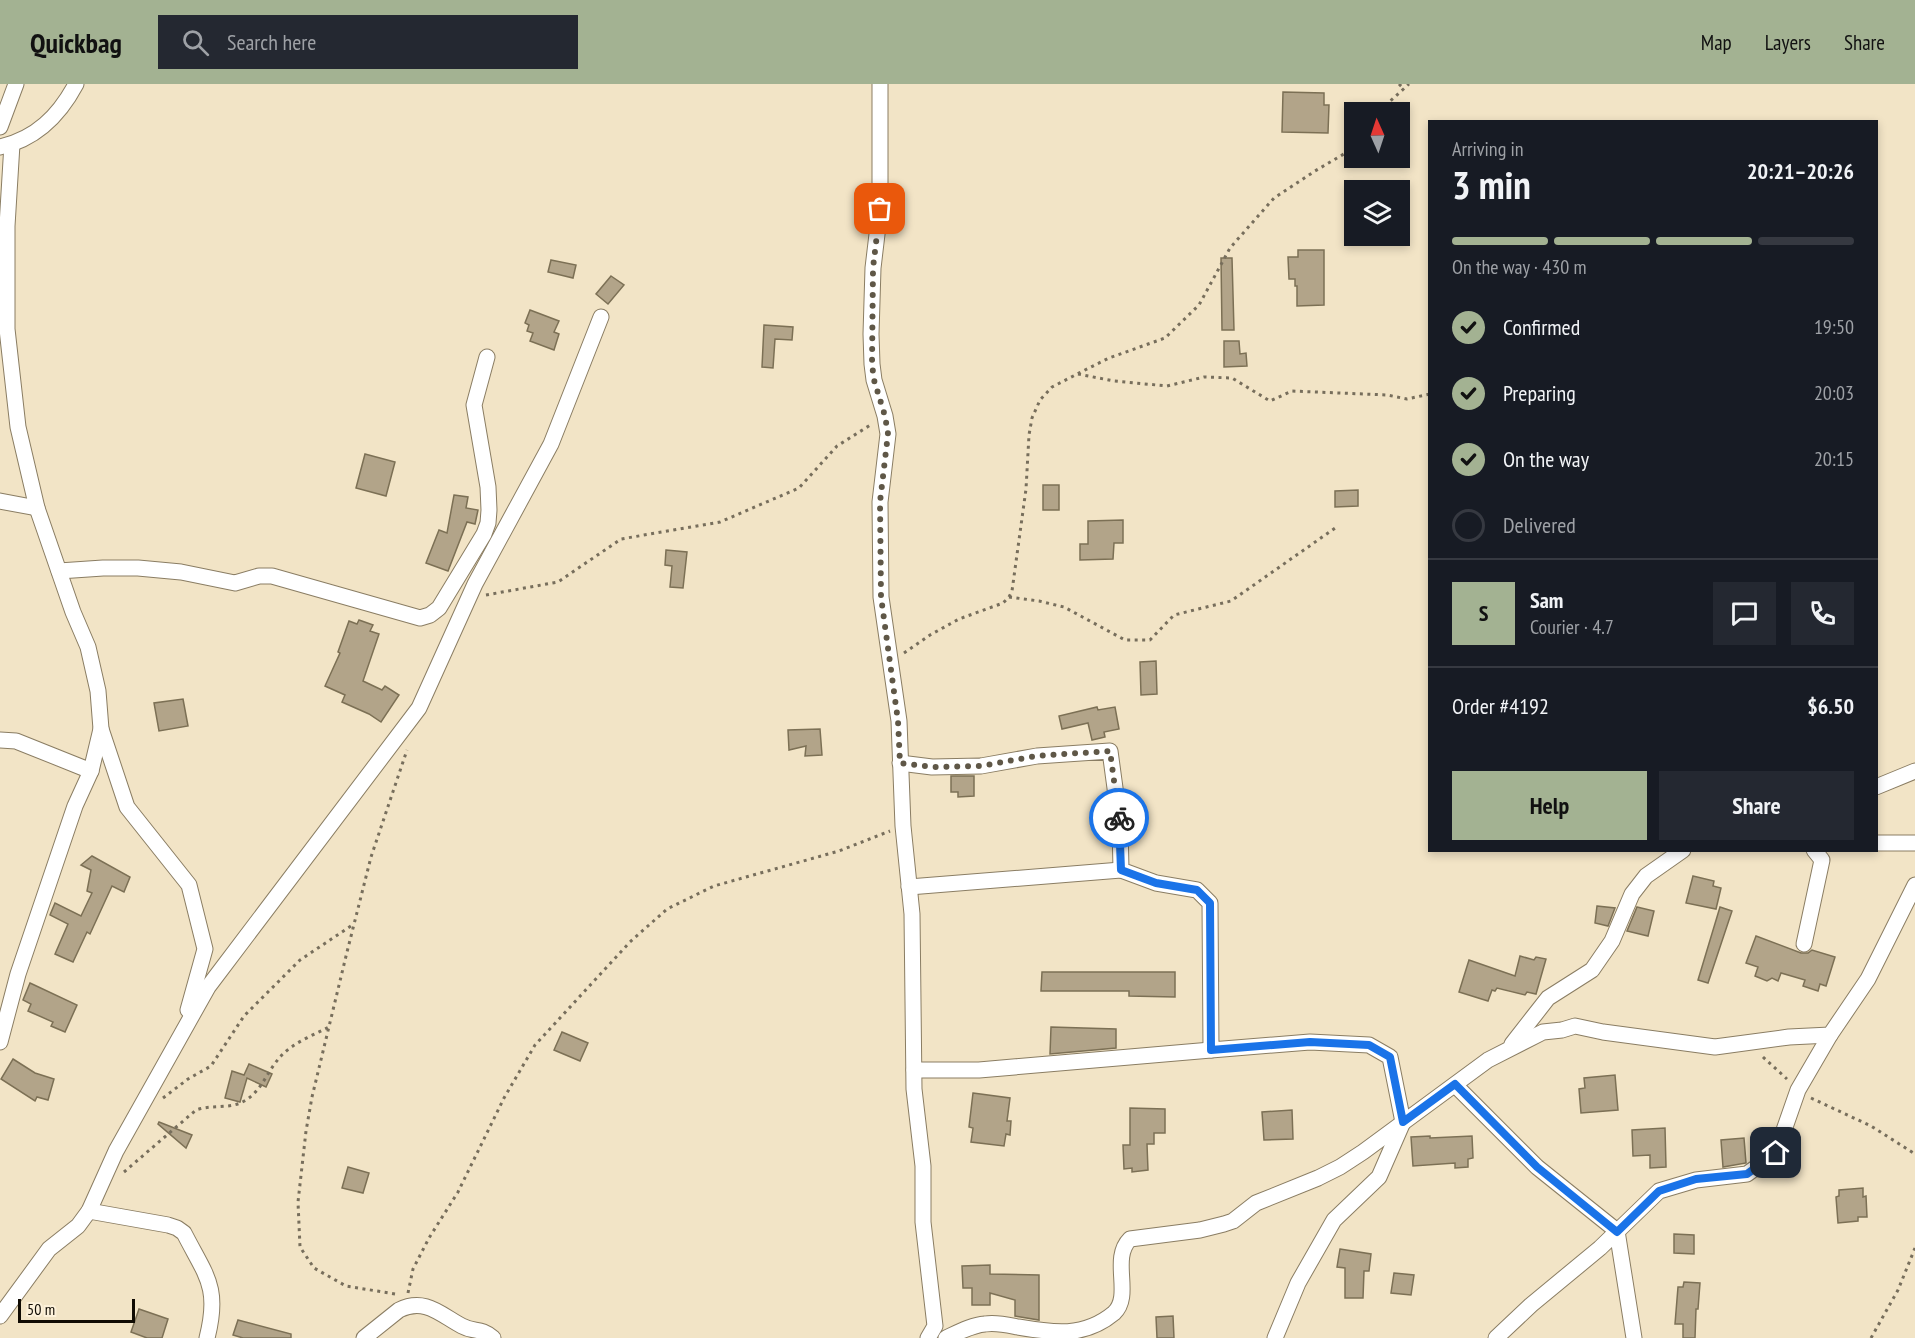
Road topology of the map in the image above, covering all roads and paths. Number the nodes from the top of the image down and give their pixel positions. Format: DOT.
graph roads {
  1 [pos="16,84"];
  2 [pos="76,84"];
  3 [pos="880,84"];
  4 [pos="1409,84"];
  5 [pos="1389,102"];
  6 [pos="0,127"];
  7 [pos="6,146"];
  8 [pos="1344,154"];
  9 [pos="602,317"];
  10 [pos="487,357"];
  11 [pos="1076,374"];
  12 [pos="1428,394"];
  13 [pos="885,416"];
  14 [pos="0,501"];
  15 [pos="37,508"];
  16 [pos="1338,526"];
  17 [pos="59,571"];
  18 [pos="470,597"];
  19 [pos="1009,597"];
  20 [pos="890,663"];
  21 [pos="101,729"];
  22 [pos="0,740"];
  23 [pos="410,740"];
  24 [pos="900,763"];
  25 [pos="91,771"];
  26 [pos="1915,771"];
  27 [pos="1878,786"];
  28 [pos="903,826"];
  29 [pos="1878,843"];
  30 [pos="1915,843"];
  31 [pos="1680,852"];
  32 [pos="1816,852"];
  33 [pos="1121,870"];
  34 [pos="1915,885"];
  35 [pos="909,887"];
  36 [pos="354,924"];
  37 [pos="1804,944"];
  38 [pos="329,1027"];
  39 [pos="183,1029"];
  40 [pos="1830,1035"];
  41 [pos="0,1042"];
  42 [pos="1749,1043"];
  43 [pos="1509,1049"];
  44 [pos="1211,1050"];
  45 [pos="914,1070"];
  46 [pos="1455,1084"];
  47 [pos="1798,1090"];
  48 [pos="160,1101"];
  49 [pos="1403,1122"];
  50 [pos="1915,1154"];
  51 [pos="117,1178"];
  52 [pos="90,1211"];
  53 [pos="1617,1232"];
  54 [pos="1915,1248"];
  55 [pos="401,1301"];
  56 [pos="0,1316"];
  57 [pos="207,1338"];
  58 [pos="364,1338"];
  59 [pos="493,1338"];
  60 [pos="928,1338"];
  61 [pos="946,1338"];
  62 [pos="1275,1338"];
  63 [pos="1496,1338"];
  64 [pos="1634,1338"];
  65 [pos="1871,1338"];
  1 -- 6 [label="street"];
  2 -- 7 [label="street"];
  3 -- 13 [label="street"];
  4 -- 5 [label="path"];
  7 -- 15 [label="street"];
  8 -- 11 [label="path"];
  9 -- 18 [label="street"];
  10 -- 17 [label="street"];
  11 -- 12 [label="path"];
  11 -- 19 [label="path"];
  13 -- 18 [label="path"];
  13 -- 20 [label="street"];
  14 -- 15 [label="street"];
  15 -- 17 [label="street"];
  16 -- 19 [label="path"];
  17 -- 21 [label="street"];
  18 -- 39 [label="street"];
  19 -- 20 [label="path"];
  20 -- 24 [label="street"];
  21 -- 25 [label="street"];
  21 -- 39 [label="street"];
  22 -- 25 [label="street"];
  23 -- 36 [label="path"];
  24 -- 28 [label="street"];
  24 -- 33 [label="street"];
  25 -- 41 [label="street"];
  26 -- 27 [label="street"];
  28 -- 35 [label="street"];
  28 -- 55 [label="path"];
  29 -- 30 [label="street"];
  31 -- 43 [label="street"];
  32 -- 37 [label="street"];
  33 -- 35 [label="street"];
  33 -- 44 [label="street"];
  34 -- 40 [label="street"];
  35 -- 45 [label="street"];
  36 -- 38 [label="path"];
  36 -- 48 [label="path"];
  38 -- 51 [label="path"];
  38 -- 55 [label="path"];
  39 -- 52 [label="street"];
  40 -- 42 [label="street"];
  40 -- 47 [label="street"];
  42 -- 43 [label="street"];
  42 -- 47 [label="path"];
  43 -- 46 [label="street"];
  44 -- 45 [label="street"];
  44 -- 49 [label="street"];
  45 -- 60 [label="street"];
  46 -- 49 [label="street"];
  46 -- 53 [label="street"];
  47 -- 50 [label="path"];
  47 -- 53 [label="street"];
  49 -- 61 [label="street"];
  49 -- 62 [label="street"];
  52 -- 56 [label="street"];
  52 -- 57 [label="street"];
  53 -- 63 [label="street"];
  53 -- 64 [label="street"];
  54 -- 65 [label="path"];
  55 -- 58 [label="street"];
  55 -- 59 [label="street"];
}
